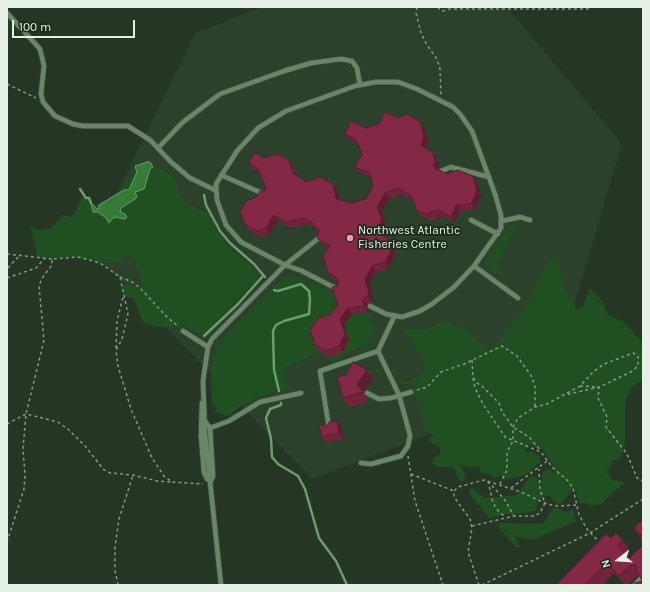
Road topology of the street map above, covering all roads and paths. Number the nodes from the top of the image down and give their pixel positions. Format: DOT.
graph roads {
  1 [pos="417,7"];
  2 [pos="438,7"];
  3 [pos="468,7"];
  4 [pos="592,7"];
  5 [pos="466,9"];
  6 [pos="7,13"];
  7 [pos="7,84"];
  8 [pos="360,85"];
  9 [pos="440,100"];
  10 [pos="43,102"];
  11 [pos="158,148"];
  12 [pos="441,171"];
  13 [pos="221,175"];
  14 [pos="489,177"];
  15 [pos="216,190"];
  16 [pos="266,194"];
  17 [pos="471,220"];
  18 [pos="530,220"];
  19 [pos="502,221"];
  20 [pos="498,234"];
  21 [pos="320,237"];
  22 [pos="7,254"];
  23 [pos="19,256"];
  24 [pos="45,258"];
  25 [pos="52,259"];
  26 [pos="284,265"];
  27 [pos="474,266"];
  28 [pos="8,268"];
  29 [pos="120,277"];
  30 [pos="7,278"];
  31 [pos="339,290"];
  32 [pos="124,295"];
  33 [pos="518,298"];
  34 [pos="370,306"];
  35 [pos="394,317"];
  36 [pos="183,331"];
  37 [pos="208,348"];
  38 [pos="116,350"];
  39 [pos="378,351"];
  40 [pos="472,360"];
  41 [pos="473,378"];
  42 [pos="580,386"];
  43 [pos="599,387"];
  44 [pos="411,392"];
  45 [pos="301,393"];
  46 [pos="367,393"];
  47 [pos="399,395"];
  48 [pos="565,396"];
  49 [pos="203,398"];
  50 [pos="535,407"];
  51 [pos="26,414"];
  52 [pos="204,420"];
  53 [pos="7,424"];
  54 [pos="513,427"];
  55 [pos="210,428"];
  56 [pos="329,429"];
  57 [pos="513,442"];
  58 [pos="406,448"];
  59 [pos="541,452"];
  60 [pos="547,461"];
  61 [pos="362,463"];
  62 [pos="539,469"];
  63 [pos="411,474"];
  64 [pos="133,475"];
  65 [pos="488,481"];
  66 [pos="643,481"];
  67 [pos="172,482"];
  68 [pos="209,484"];
  69 [pos="500,484"];
  70 [pos="511,488"];
  71 [pos="454,491"];
  72 [pos="643,499"];
  73 [pos="545,503"];
  74 [pos="576,505"];
  75 [pos="514,516"];
  76 [pos="506,517"];
  77 [pos="472,526"];
  78 [pos="590,533"];
  79 [pos="7,542"];
  80 [pos="599,543"];
  81 [pos="641,578"];
  82 [pos="118,585"];
  83 [pos="220,585"];
  84 [pos="443,585"];
  85 [pos="479,585"];
  86 [pos="482,585"];
  87 [pos="635,585"];
  1 -- 9 [label="path"];
  2 -- 5 [label="path"];
  3 -- 5 [label="path"];
  4 -- 5 [label="path"];
  6 -- 10 [label="lane"];
  7 -- 10 [label="path"];
  8 -- 9 [label="lane"];
  8 -- 11 [label="lane"];
  8 -- 13 [label="lane"];
  9 -- 14 [label="lane"];
  10 -- 11 [label="lane"];
  11 -- 15 [label="lane"];
  12 -- 14 [label="lane"];
  13 -- 15 [label="lane"];
  13 -- 16 [label="lane"];
  14 -- 19 [label="lane"];
  15 -- 26 [label="lane"];
  17 -- 20 [label="lane"];
  18 -- 19 [label="lane"];
  19 -- 20 [label="lane"];
  20 -- 27 [label="lane"];
  21 -- 26 [label="lane"];
  22 -- 23 [label="path"];
  23 -- 24 [label="path"];
  23 -- 28 [label="path"];
  24 -- 25 [label="path"];
  24 -- 30 [label="path"];
  25 -- 29 [label="path"];
  25 -- 51 [label="path"];
  26 -- 31 [label="lane"];
  26 -- 37 [label="lane"];
  27 -- 33 [label="lane"];
  27 -- 35 [label="lane"];
  29 -- 32 [label="path"];
  29 -- 36 [label="path"];
  32 -- 38 [label="path"];
  32 -- 38 [label="path"];
  34 -- 35 [label="lane"];
  35 -- 39 [label="lane"];
  36 -- 37 [label="lane"];
  37 -- 49 [label="lane"];
  38 -- 67 [label="path"];
  39 -- 47 [label="lane"];
  39 -- 56 [label="lane"];
  40 -- 41 [label="path"];
  40 -- 44 [label="path"];
  40 -- 50 [label="path"];
  41 -- 54 [label="path"];
  41 -- 57 [label="path"];
  42 -- 43 [label="path"];
  42 -- 43 [label="path"];
  42 -- 48 [label="path"];
  43 -- 48 [label="path"];
  43 -- 66 [label="path"];
  44 -- 47 [label="lane"];
  45 -- 55 [label="lane"];
  46 -- 47 [label="lane"];
  47 -- 58 [label="lane"];
  48 -- 50 [label="path"];
  49 -- 52 [label="lane"];
  49 -- 68 [label="lane"];
  50 -- 54 [label="path"];
  51 -- 53 [label="path"];
  51 -- 64 [label="path"];
  51 -- 79 [label="path"];
  52 -- 55 [label="lane"];
  52 -- 68 [label="lane"];
  54 -- 57 [label="path"];
  54 -- 59 [label="path"];
  55 -- 68 [label="lane"];
  57 -- 59 [label="path"];
  57 -- 69 [label="path"];
  58 -- 61 [label="lane"];
  58 -- 63 [label="path"];
  59 -- 60 [label="path"];
  60 -- 62 [label="path"];
  60 -- 74 [label="path"];
  62 -- 70 [label="path"];
  62 -- 73 [label="path"];
  63 -- 71 [label="path"];
  63 -- 84 [label="path"];
  64 -- 67 [label="path"];
  64 -- 82 [label="path"];
  65 -- 69 [label="path"];
  65 -- 71 [label="path"];
  65 -- 75 [label="path"];
  65 -- 76 [label="path"];
  67 -- 68 [label="path"];
  68 -- 83 [label="lane"];
  69 -- 70 [label="path"];
  70 -- 73 [label="path"];
  71 -- 77 [label="path"];
  72 -- 78 [label="path"];
  73 -- 74 [label="path"];
  73 -- 75 [label="path"];
  74 -- 78 [label="path"];
  75 -- 76 [label="path"];
  76 -- 77 [label="path"];
  77 -- 85 [label="path"];
  78 -- 80 [label="path"];
  78 -- 86 [label="path"];
  81 -- 87 [label="lane"];
}
